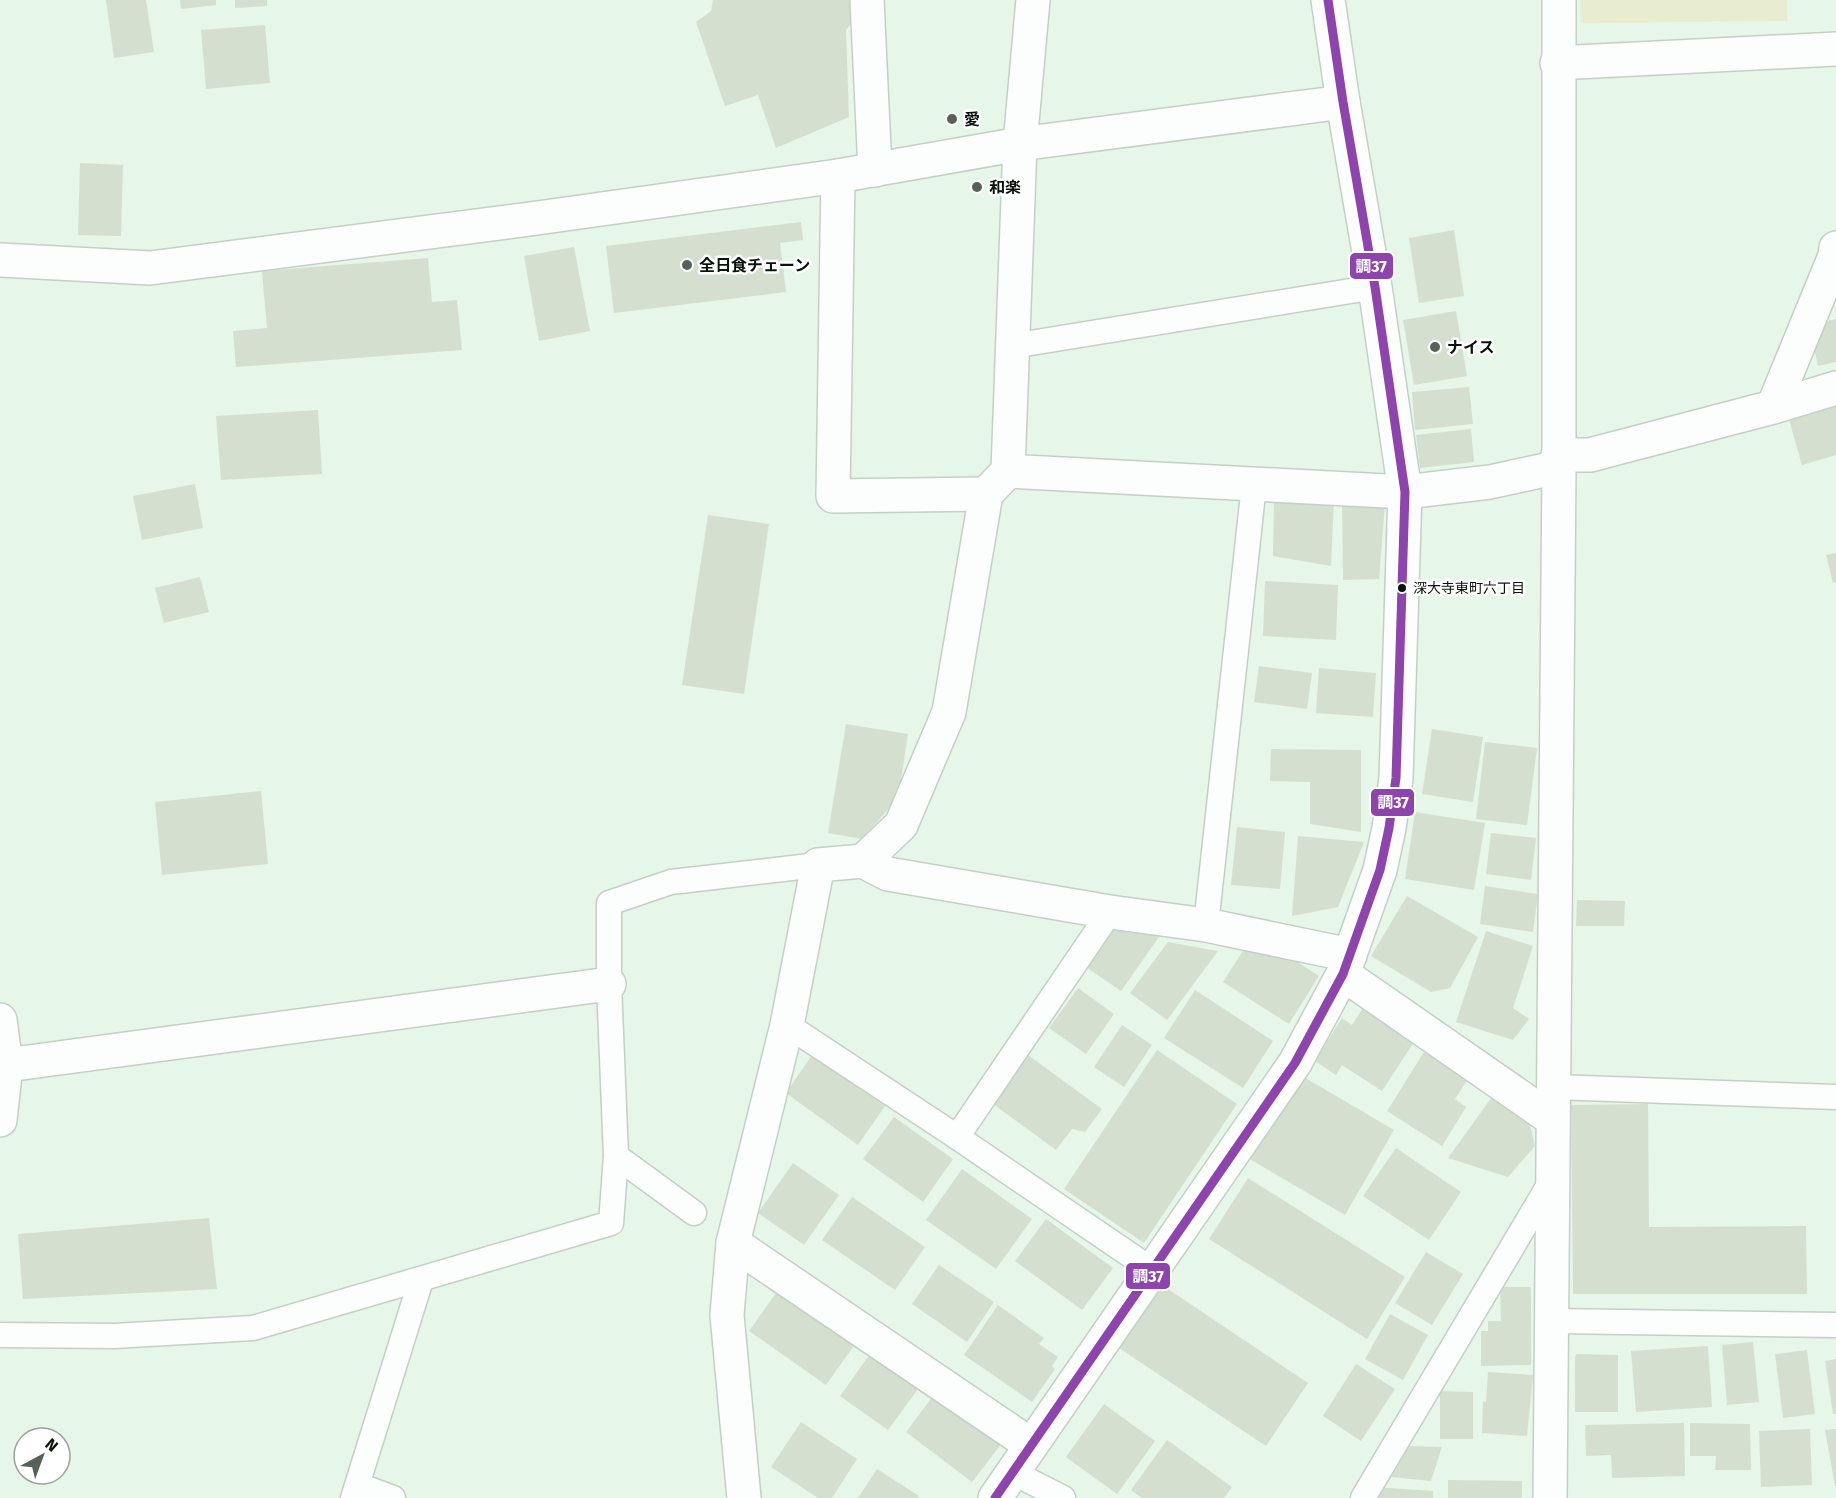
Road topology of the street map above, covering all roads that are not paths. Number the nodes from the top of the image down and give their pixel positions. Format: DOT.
graph roads {
  1 [pos="867,0"];
  2 [pos="1033,0"];
  3 [pos="1328,0"];
  4 [pos="1558,0"];
  5 [pos="1836,49"];
  6 [pos="1557,63"];
  7 [pos="1342,102"];
  8 [pos="1020,144"];
  9 [pos="875,170"];
  10 [pos="838,176"];
  11 [pos="1836,248"];
  12 [pos="0,260"];
  13 [pos="1374,287"];
  14 [pos="1012,346"];
  15 [pos="1836,388"];
  16 [pos="1773,407"];
  17 [pos="1558,461"];
  18 [pos="997,483"];
  19 [pos="1254,485"];
  20 [pos="1406,492"];
  21 [pos="863,861"];
  22 [pos="818,865"];
  23 [pos="1110,912"];
  24 [pos="1206,925"];
  25 [pos="1347,965"];
  26 [pos="609,984"];
  27 [pos="0,1020"];
  28 [pos="787,1025"];
  29 [pos="3,1065"];
  30 [pos="1554,1087"];
  31 [pos="1836,1097"];
  32 [pos="0,1119"];
  33 [pos="1552,1119"];
  34 [pos="957,1137"];
  35 [pos="615,1156"];
  36 [pos="1553,1177"];
  37 [pos="694,1213"];
  38 [pos="734,1243"];
  39 [pos="1152,1270"];
  40 [pos="421,1280"];
  41 [pos="1553,1321"];
  42 [pos="1836,1324"];
  43 [pos="0,1335"];
  44 [pos="1031,1444"];
  45 [pos="1004,1485"];
  46 [pos="355,1491"];
  47 [pos="393,1498"];
  48 [pos="744,1498"];
  49 [pos="1063,1498"];
  50 [pos="1363,1498"];
  51 [pos="1550,1498"];
  1 -- 9 [label="street"];
  2 -- 8 [label="street"];
  3 -- 7 [label="street"];
  4 -- 6 [label="street"];
  5 -- 6 [label="street"];
  6 -- 17 [label="street"];
  7 -- 8 [label="street"];
  7 -- 13 [label="street"];
  8 -- 9 [label="street"];
  8 -- 14 [label="street"];
  9 -- 10 [label="street"];
  10 -- 12 [label="street"];
  10 -- 18 [label="street"];
  11 -- 16 [label="street"];
  13 -- 14 [label="lane"];
  13 -- 20 [label="street"];
  14 -- 18 [label="street"];
  15 -- 16 [label="street"];
  16 -- 17 [label="street"];
  17 -- 20 [label="street"];
  17 -- 30 [label="street"];
  18 -- 19 [label="street"];
  18 -- 21 [label="street"];
  19 -- 20 [label="street"];
  19 -- 24 [label="lane"];
  20 -- 25 [label="street"];
  21 -- 22 [label="street"];
  21 -- 23 [label="street"];
  22 -- 26 [label="lane"];
  22 -- 28 [label="street"];
  23 -- 24 [label="street"];
  23 -- 34 [label="lane"];
  24 -- 25 [label="street"];
  25 -- 33 [label="street"];
  25 -- 39 [label="street"];
  26 -- 29 [label="street"];
  26 -- 35 [label="lane"];
  27 -- 29 [label="street"];
  28 -- 34 [label="lane"];
  28 -- 38 [label="street"];
  29 -- 32 [label="street"];
  30 -- 31 [label="lane"];
  30 -- 33 [label="street"];
  33 -- 36 [label="street"];
  34 -- 39 [label="lane"];
  35 -- 37 [label="lane"];
  35 -- 40 [label="lane"];
  36 -- 41 [label="street"];
  36 -- 50 [label="lane"];
  38 -- 44 [label="street"];
  38 -- 48 [label="street"];
  39 -- 44 [label="street"];
  40 -- 43 [label="lane"];
  40 -- 46 [label="lane"];
  41 -- 42 [label="lane"];
  41 -- 51 [label="street"];
  44 -- 45 [label="street"];
  45 -- 49 [label="lane"];
  46 -- 47 [label="lane"];
}
